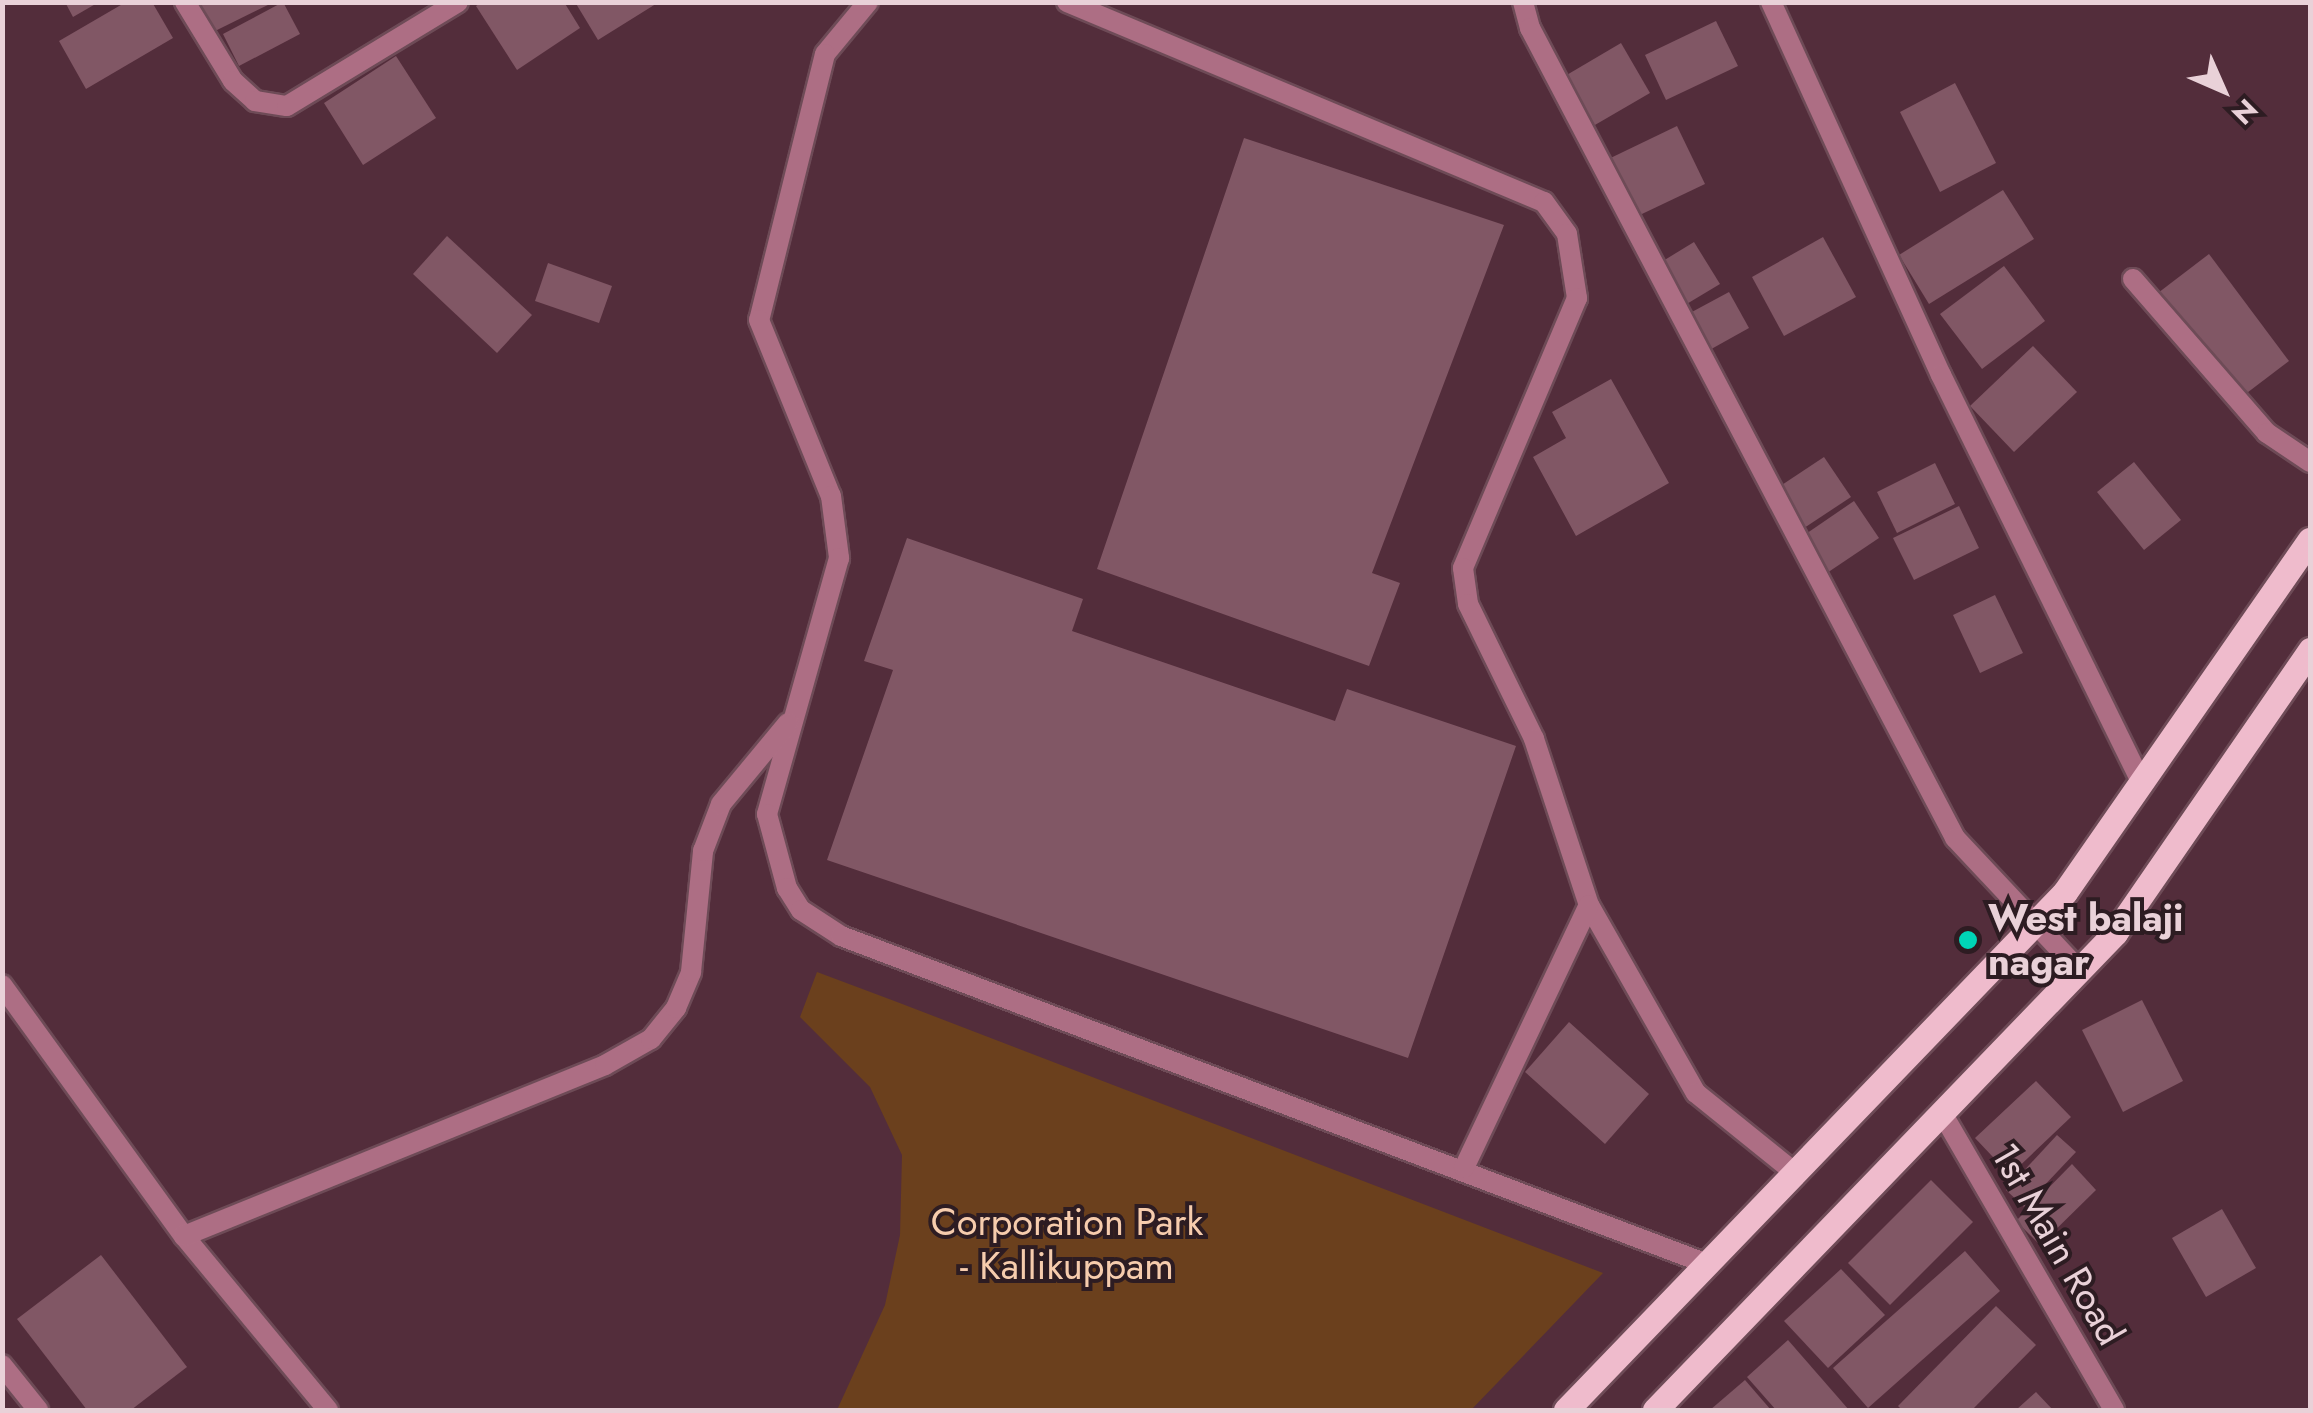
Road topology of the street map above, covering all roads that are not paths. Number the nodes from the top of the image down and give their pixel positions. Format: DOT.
graph roads {
  1 [pos="185,2"];
  2 [pos="458,2"];
  3 [pos="868,2"];
  4 [pos="1067,2"];
  5 [pos="1523,2"];
  6 [pos="1772,2"];
  7 [pos="2134,279"];
  8 [pos="2310,462"];
  9 [pos="2310,540"];
  10 [pos="2310,650"];
  11 [pos="794,715"];
  12 [pos="2141,782"];
  13 [pos="1589,906"];
  14 [pos="2033,926"];
  15 [pos="2079,970"];
  16 [pos="2,985"];
  17 [pos="1942,1113"];
  18 [pos="1464,1168"];
  19 [pos="1795,1173"];
  20 [pos="184,1236"];
  21 [pos="1707,1264"];
  22 [pos="2,1365"];
  23 [pos="1664,1407"];
  24 [pos="38,1410"];
  25 [pos="328,1410"];
  26 [pos="1566,1410"];
  27 [pos="2114,1410"];
  1 -- 2 [label="street"];
  3 -- 11 [label="street"];
  4 -- 13 [label="street"];
  5 -- 14 [label="street"];
  6 -- 12 [label="street"];
  7 -- 8 [label="street"];
  9 -- 12 [label="main road"];
  10 -- 15 [label="main road"];
  11 -- 18 [label="street"];
  11 -- 20 [label="street"];
  12 -- 14 [label="main road"];
  13 -- 18 [label="street"];
  13 -- 19 [label="street"];
  14 -- 15 [label="street"];
  14 -- 19 [label="main road"];
  15 -- 17 [label="main road"];
  16 -- 20 [label="street"];
  17 -- 23 [label="main road"];
  17 -- 27 [label="street, 1st Main Road"];
  18 -- 21 [label="street"];
  19 -- 21 [label="main road"];
  20 -- 25 [label="street"];
  21 -- 26 [label="main road"];
  22 -- 24 [label="street"];
}
